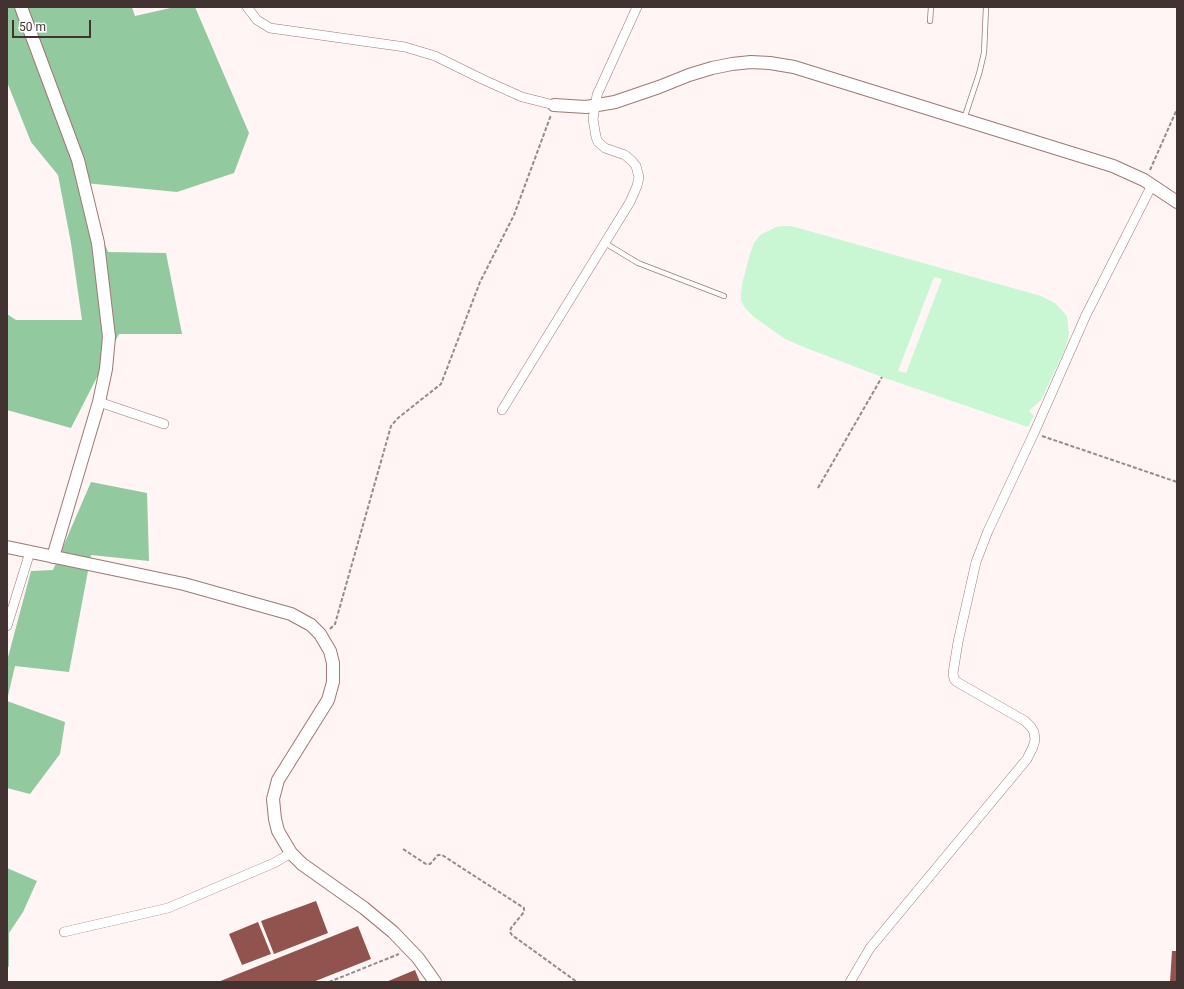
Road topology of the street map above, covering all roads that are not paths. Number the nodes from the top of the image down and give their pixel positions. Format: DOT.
graph roads {
  1 [pos="21,7"];
  2 [pos="246,7"];
  3 [pos="637,7"];
  4 [pos="931,7"];
  5 [pos="986,7"];
  6 [pos="930,21"];
  7 [pos="554,105"];
  8 [pos="594,106"];
  9 [pos="964,119"];
  10 [pos="1148,183"];
  11 [pos="1177,202"];
  12 [pos="605,243"];
  13 [pos="724,296"];
  14 [pos="99,402"];
  15 [pos="502,410"];
  16 [pos="164,424"];
  17 [pos="7,547"];
  18 [pos="30,552"];
  19 [pos="53,557"];
  20 [pos="7,626"];
  21 [pos="291,853"];
  22 [pos="64,932"];
  23 [pos="435,982"];
  24 [pos="850,982"];
  1 -- 14 [label="street"];
  2 -- 7 [label="street"];
  3 -- 8 [label="street"];
  4 -- 6 [label="lane"];
  5 -- 9 [label="lane"];
  7 -- 8 [label="street"];
  8 -- 9 [label="street"];
  8 -- 12 [label="street"];
  9 -- 10 [label="street"];
  10 -- 11 [label="street"];
  10 -- 24 [label="street"];
  12 -- 13 [label="lane"];
  12 -- 15 [label="street"];
  14 -- 16 [label="street"];
  14 -- 19 [label="street"];
  17 -- 18 [label="street"];
  18 -- 19 [label="street"];
  18 -- 20 [label="street"];
  19 -- 21 [label="street"];
  21 -- 22 [label="street"];
  21 -- 23 [label="street"];
}
